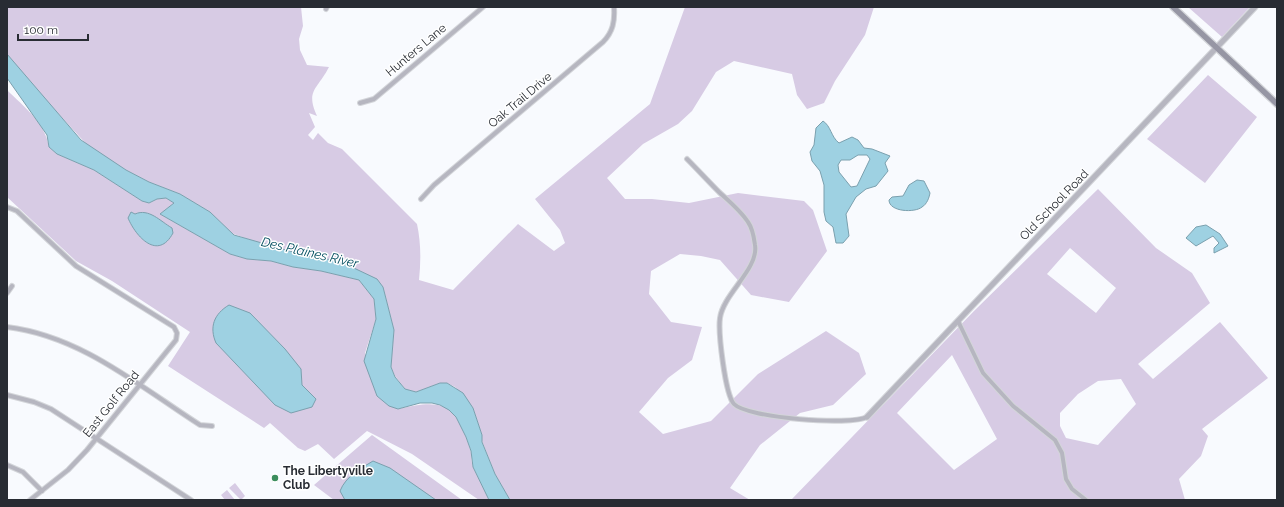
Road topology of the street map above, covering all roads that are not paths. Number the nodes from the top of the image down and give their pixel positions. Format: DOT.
graph roads {
  1 [pos="483,7"];
  2 [pos="614,7"];
  3 [pos="1173,7"];
  4 [pos="1255,7"];
  5 [pos="1216,48"];
  6 [pos="360,103"];
  7 [pos="1277,104"];
  8 [pos="687,159"];
  9 [pos="421,199"];
  10 [pos="7,207"];
  11 [pos="12,286"];
  12 [pos="7,293"];
  13 [pos="958,320"];
  14 [pos="7,327"];
  15 [pos="140,386"];
  16 [pos="7,395"];
  17 [pos="867,417"];
  18 [pos="212,426"];
  19 [pos="97,438"];
  20 [pos="7,465"];
  21 [pos="42,491"];
  22 [pos="30,500"];
  23 [pos="191,500"];
  24 [pos="1086,500"];
  1 -- 6 [label="street, Hunters Lane"];
  2 -- 9 [label="street, Oak Trail Drive"];
  3 -- 5 [label="main road"];
  4 -- 5 [label="street, Old School Road"];
  5 -- 7 [label="main road"];
  5 -- 13 [label="street, Old School Road"];
  8 -- 17 [label="street"];
  10 -- 15 [label="street, East Golf Road"];
  11 -- 12 [label="street"];
  13 -- 17 [label="street, Old School Road"];
  13 -- 24 [label="street"];
  14 -- 15 [label="street"];
  15 -- 18 [label="street"];
  15 -- 19 [label="street, East Golf Road"];
  16 -- 19 [label="street"];
  19 -- 21 [label="street, East Golf Road"];
  19 -- 23 [label="street"];
  20 -- 21 [label="street"];
  21 -- 22 [label="street, East Golf Road"];
}
